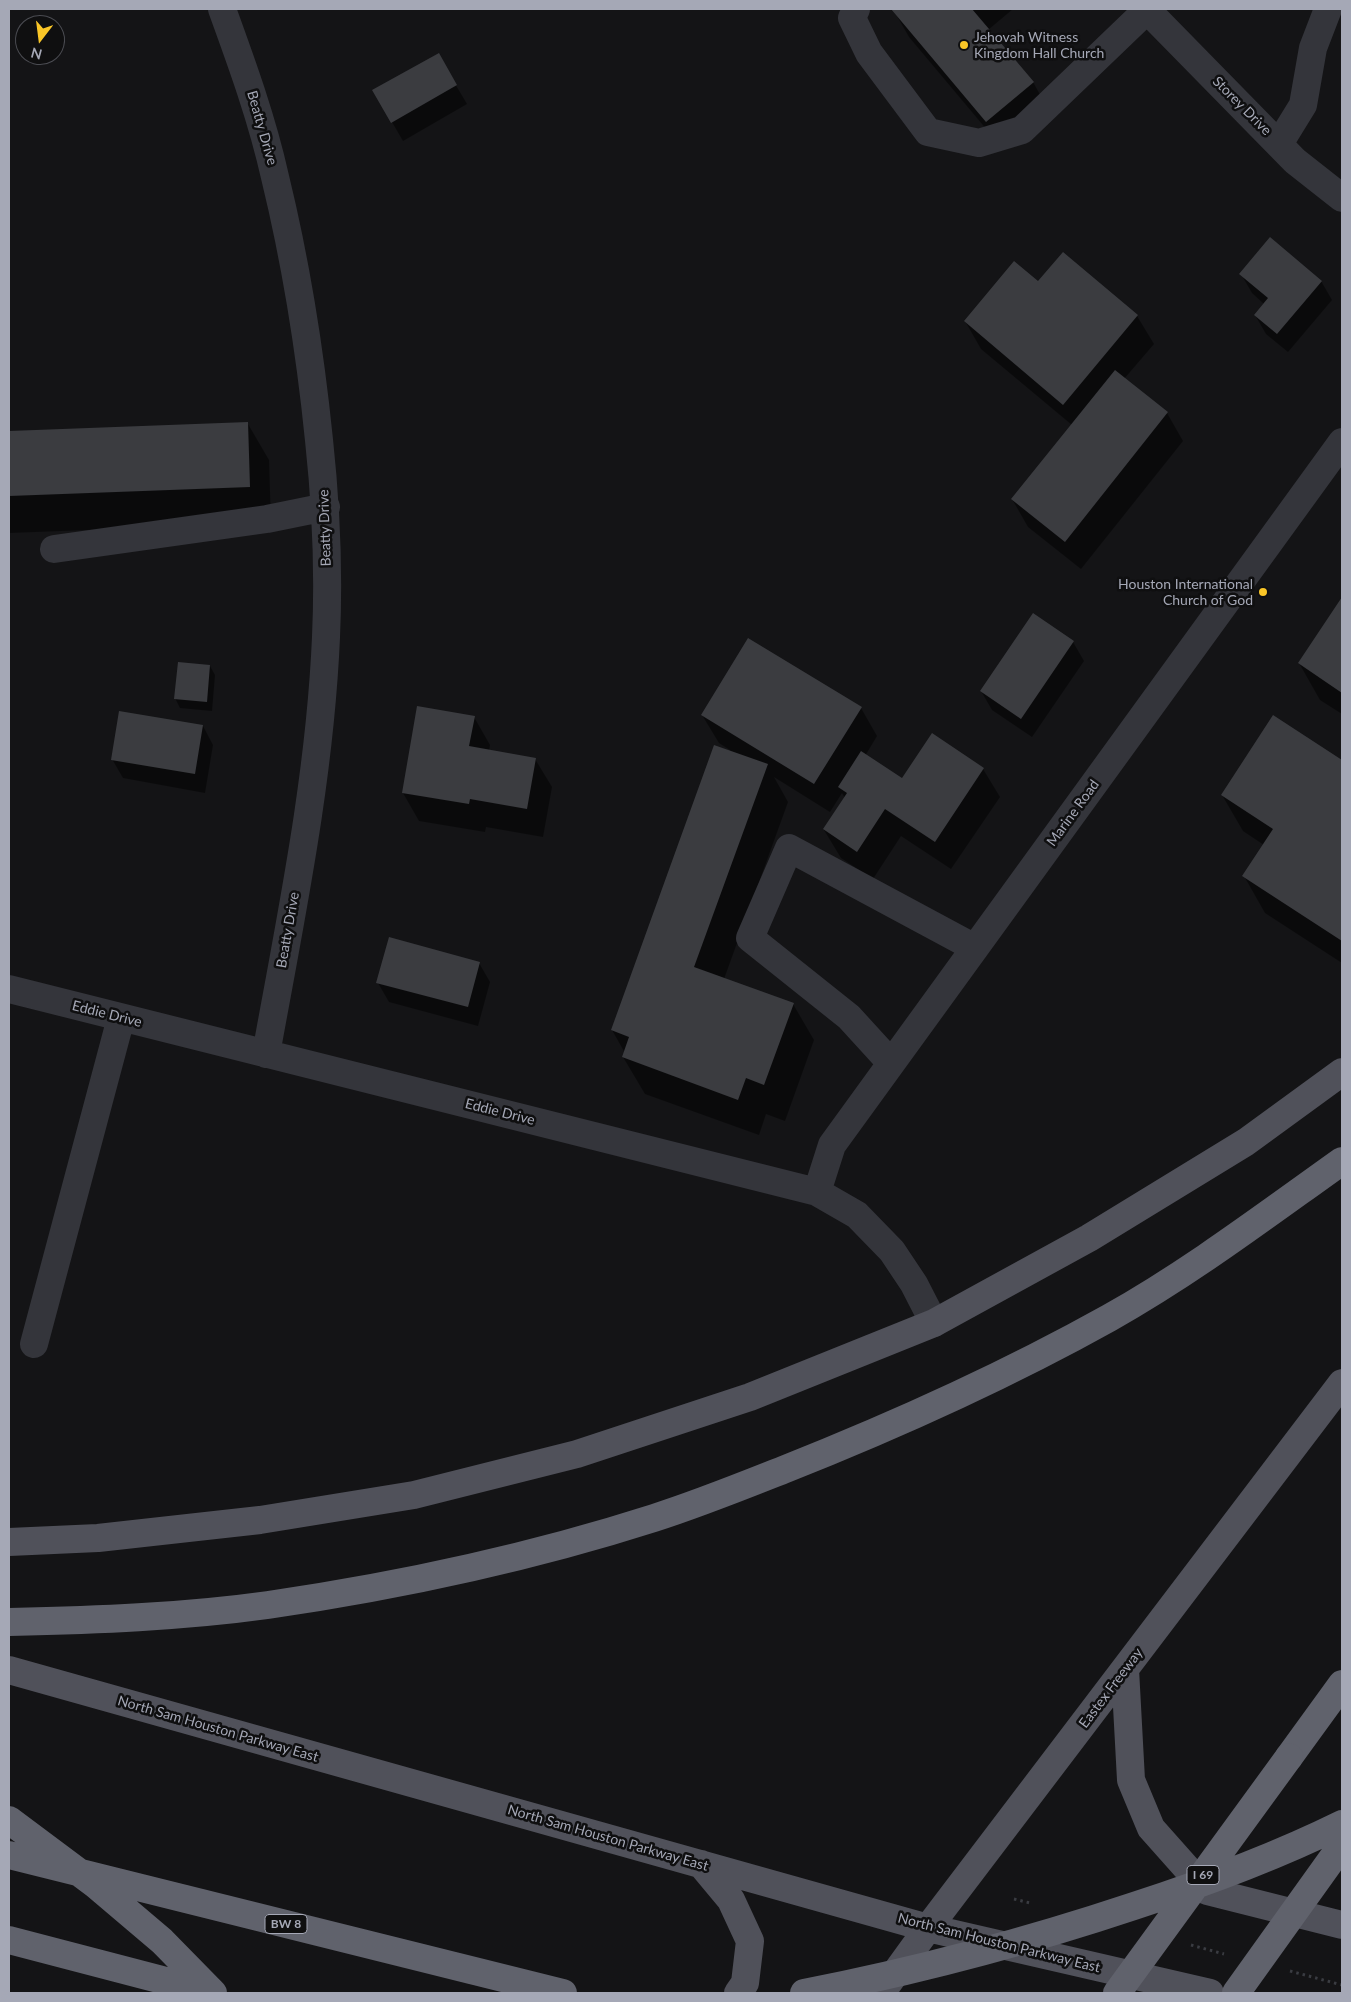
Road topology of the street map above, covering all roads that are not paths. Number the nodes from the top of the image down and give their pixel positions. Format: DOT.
graph roads {
  1 [pos="222,9"];
  2 [pos="856,9"];
  3 [pos="1328,9"];
  4 [pos="1147,10"];
  5 [pos="1279,144"];
  6 [pos="1342,198"];
  7 [pos="1342,442"];
  8 [pos="326,507"];
  9 [pos="54,549"];
  10 [pos="975,948"];
  11 [pos="9,989"];
  12 [pos="121,1018"];
  13 [pos="266,1054"];
  14 [pos="891,1063"];
  15 [pos="1342,1072"];
  16 [pos="1342,1161"];
  17 [pos="817,1192"];
  18 [pos="934,1323"];
  19 [pos="34,1344"];
  20 [pos="1342,1383"];
  21 [pos="9,1542"];
  22 [pos="9,1622"];
  23 [pos="1125,1669"];
  24 [pos="9,1670"];
  25 [pos="1342,1684"];
  26 [pos="9,1820"];
  27 [pos="1342,1824"];
  28 [pos="1342,1845"];
  29 [pos="9,1855"];
  30 [pos="701,1864"];
  31 [pos="1342,1925"];
  32 [pos="928,1928"];
  33 [pos="9,1940"];
  34 [pos="213,1993"];
  35 [pos="563,1993"];
  36 [pos="738,1993"];
  37 [pos="804,1993"];
  38 [pos="881,1993"];
  39 [pos="1117,1993"];
  40 [pos="1210,1993"];
  41 [pos="1236,1993"];
  1 -- 8 [label="street, Beatty Drive"];
  2 -- 4 [label="street"];
  3 -- 5 [label="street"];
  4 -- 5 [label="street, Storey Drive"];
  5 -- 6 [label="street, Storey Drive"];
  7 -- 10 [label="street, Marine Road"];
  8 -- 9 [label="street"];
  8 -- 13 [label="street, Beatty Drive"];
  10 -- 14 [label="street, Marine Road"];
  10 -- 14 [label="street"];
  11 -- 12 [label="street, Eddie Drive"];
  12 -- 13 [label="street, Eddie Drive"];
  12 -- 19 [label="street"];
  13 -- 17 [label="street, Eddie Drive"];
  14 -- 17 [label="street, Marine Road"];
  15 -- 18 [label="main road"];
  16 -- 22 [label="highway"];
  17 -- 18 [label="street, Eddie Drive"];
  18 -- 21 [label="main road"];
  20 -- 23 [label="main road, Eastex Freeway"];
  23 -- 31 [label="main road"];
  23 -- 32 [label="main road, Eastex Freeway"];
  24 -- 30 [label="main road, North Sam Houston Parkway East"];
  25 -- 39 [label="highway, I 69, bridge"];
  26 -- 34 [label="highway"];
  27 -- 37 [label="highway, bridge"];
  28 -- 41 [label="highway, bridge"];
  29 -- 35 [label="highway, BW 8"];
  30 -- 32 [label="main road, North Sam Houston Parkway East"];
  30 -- 36 [label="main road"];
  32 -- 38 [label="main road, Eastex Freeway"];
  32 -- 40 [label="main road, North Sam Houston Parkway East"];
  33 -- 34 [label="highway"];
}
